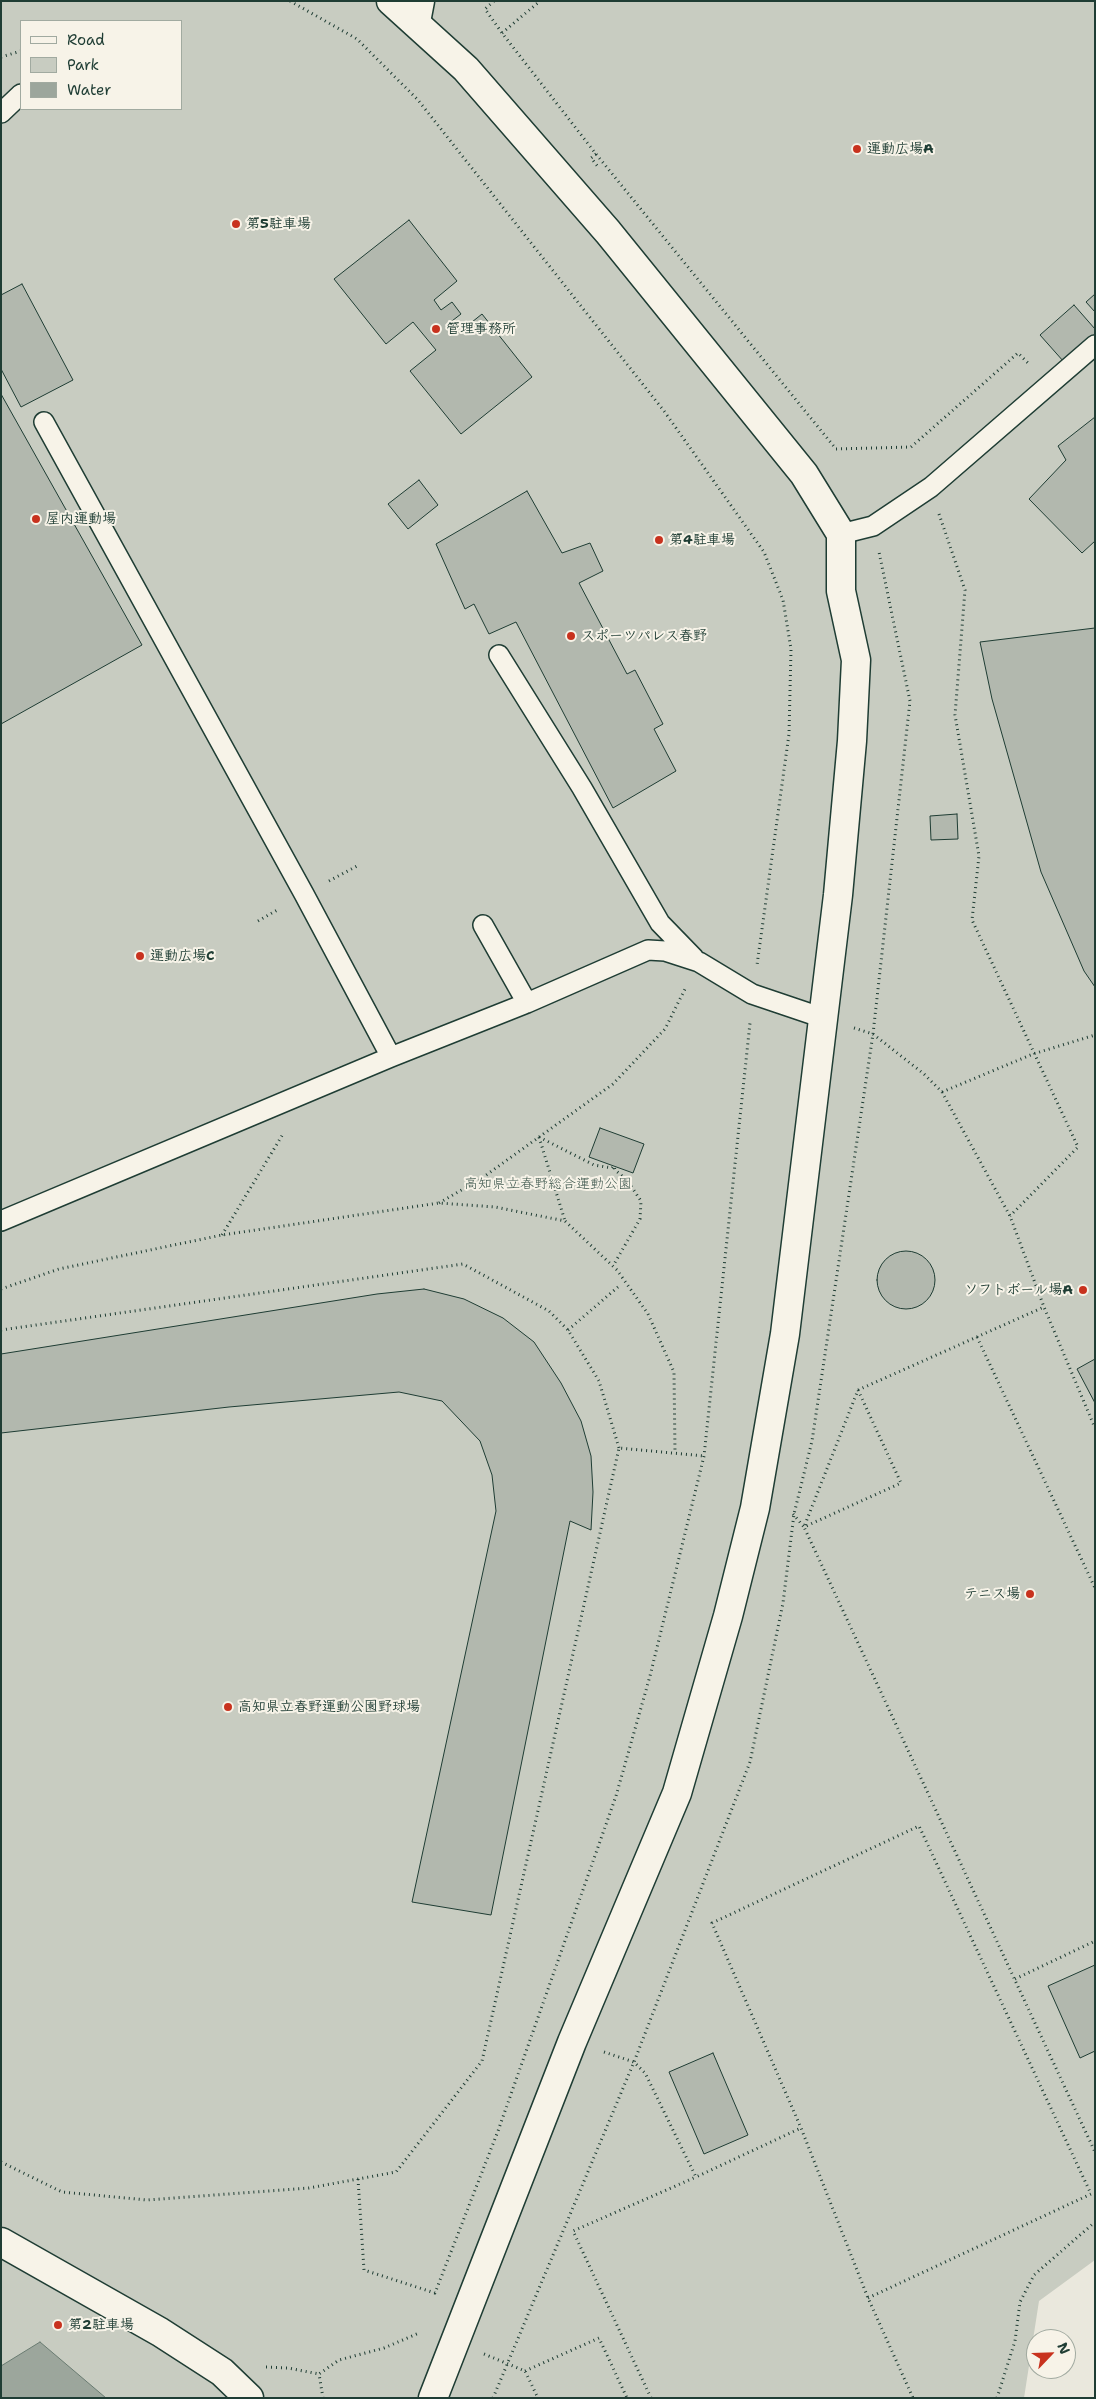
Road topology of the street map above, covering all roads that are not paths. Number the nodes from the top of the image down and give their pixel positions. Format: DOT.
graph roads {
  1 [pos="391,1"];
  2 [pos="418,12"];
  3 [pos="20,95"];
  4 [pos="1,113"];
  5 [pos="1095,345"];
  6 [pos="44,422"];
  7 [pos="841,534"];
  8 [pos="499,655"];
  9 [pos="483,925"];
  10 [pos="699,962"];
  11 [pos="527,1003"];
  12 [pos="823,1018"];
  13 [pos="391,1057"];
  14 [pos="1,1221"];
  15 [pos="1,2242"];
  16 [pos="249,2398"];
  17 [pos="433,2398"];
  1 -- 2 [label="street"];
  2 -- 7 [label="street"];
  3 -- 4 [label="lane"];
  5 -- 7 [label="lane"];
  6 -- 13 [label="lane"];
  7 -- 12 [label="street"];
  8 -- 10 [label="lane"];
  9 -- 11 [label="lane"];
  10 -- 11 [label="lane"];
  10 -- 12 [label="lane"];
  11 -- 13 [label="lane"];
  12 -- 17 [label="street"];
  13 -- 14 [label="lane"];
  15 -- 16 [label="street"];
}
